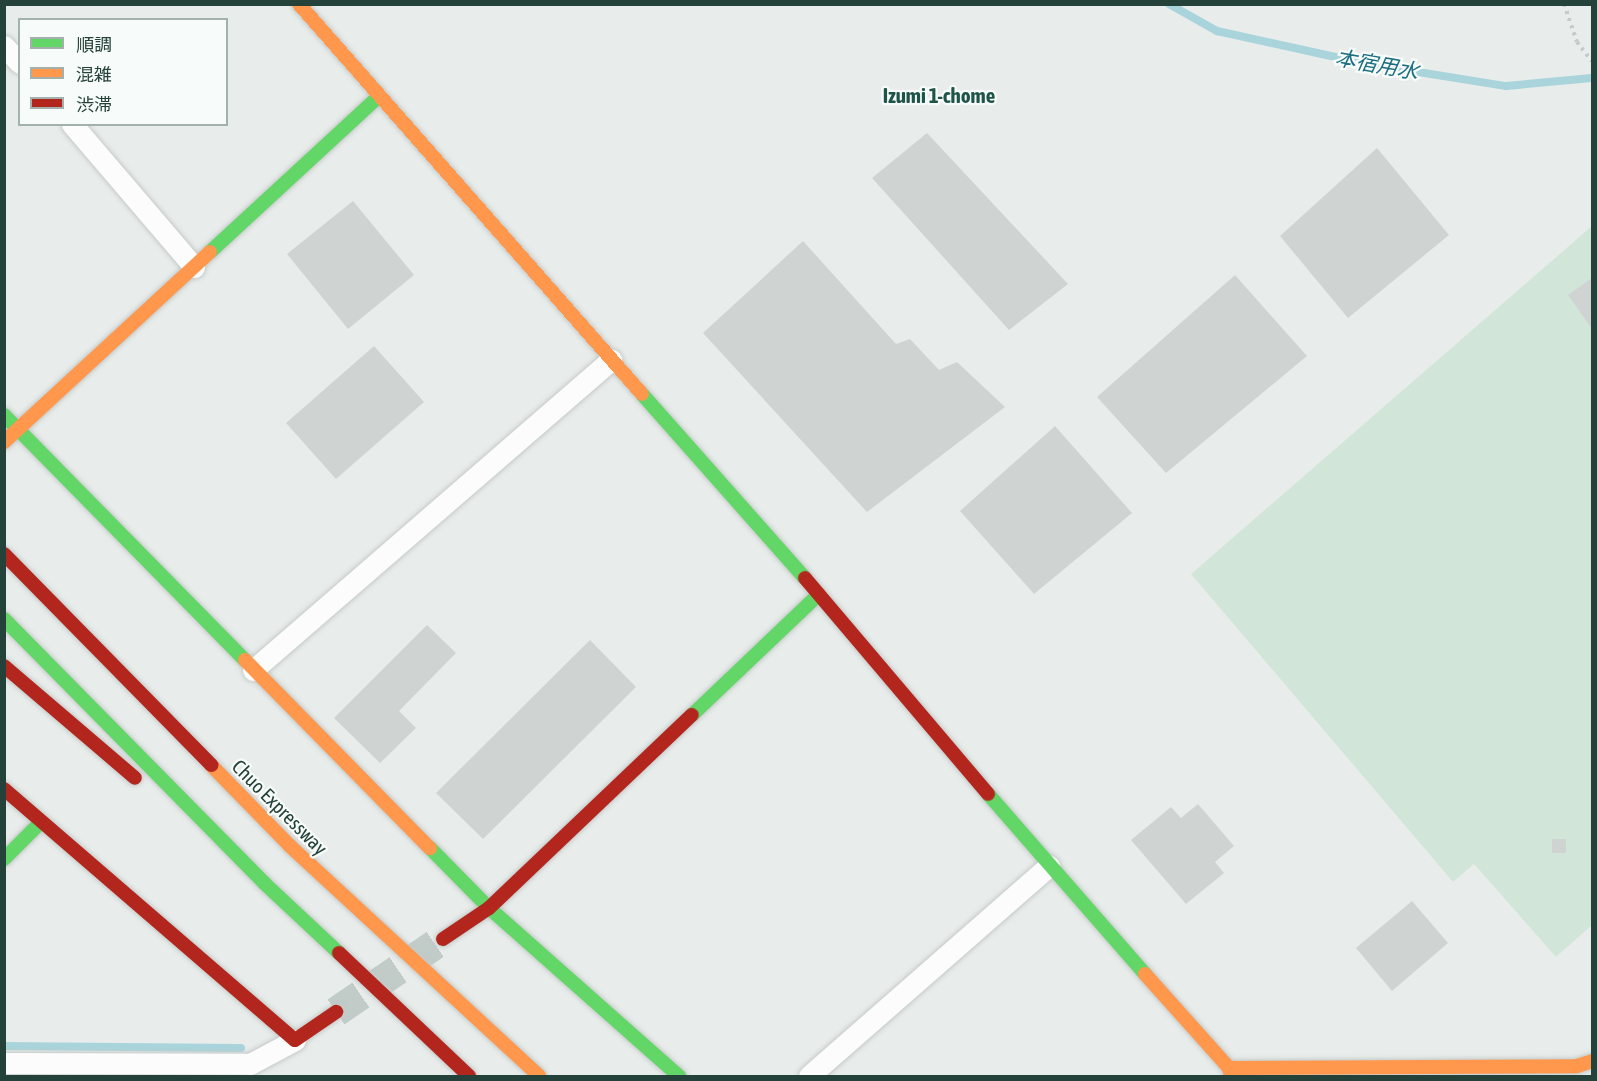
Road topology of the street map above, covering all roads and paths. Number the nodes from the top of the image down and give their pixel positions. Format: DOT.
graph roads {
  1 [pos="1564,4"];
  2 [pos="302,6"];
  3 [pos="4,46"];
  4 [pos="18,61"];
  5 [pos="1593,61"];
  6 [pos="379,96"];
  7 [pos="74,126"];
  8 [pos="194,267"];
  9 [pos="610,360"];
  10 [pos="4,415"];
  11 [pos="17,430"];
  12 [pos="4,442"];
  13 [pos="4,554"];
  14 [pos="819,594"];
  15 [pos="4,619"];
  16 [pos="4,666"];
  17 [pos="253,669"];
  18 [pos="144,786"];
  19 [pos="4,789"];
  20 [pos="162,801"];
  21 [pos="41,822"];
  22 [pos="4,860"];
  23 [pos="1049,866"];
  24 [pos="264,884"];
  25 [pos="489,908"];
  26 [pos="443,939"];
  27 [pos="336,1012"];
  28 [pos="295,1040"];
  29 [pos="1593,1061"];
  30 [pos="4,1063"];
  31 [pos="1230,1072"];
  32 [pos="469,1077"];
  33 [pos="539,1077"];
  34 [pos="679,1077"];
  35 [pos="809,1077"];
  1 -- 5 [label="path"];
  2 -- 6 [label="main road"];
  3 -- 4 [label="street"];
  6 -- 8 [label="main road"];
  6 -- 9 [label="main road"];
  7 -- 8 [label="street"];
  8 -- 11 [label="main road"];
  9 -- 14 [label="main road"];
  9 -- 17 [label="street"];
  10 -- 11 [label="main road"];
  11 -- 12 [label="main road"];
  11 -- 17 [label="main road"];
  13 -- 33 [label="main road, Chuo Expressway"];
  14 -- 23 [label="main road"];
  14 -- 25 [label="main road"];
  15 -- 24 [label="main road"];
  16 -- 18 [label="main road"];
  17 -- 25 [label="main road"];
  19 -- 21 [label="main road"];
  20 -- 24 [label="main road"];
  21 -- 22 [label="main road"];
  21 -- 28 [label="main road"];
  23 -- 31 [label="main road"];
  23 -- 35 [label="street"];
  24 -- 32 [label="main road"];
  25 -- 26 [label="main road"];
  25 -- 34 [label="main road"];
  27 -- 28 [label="main road"];
  28 -- 30 [label="street"];
  29 -- 31 [label="main road"];
}
